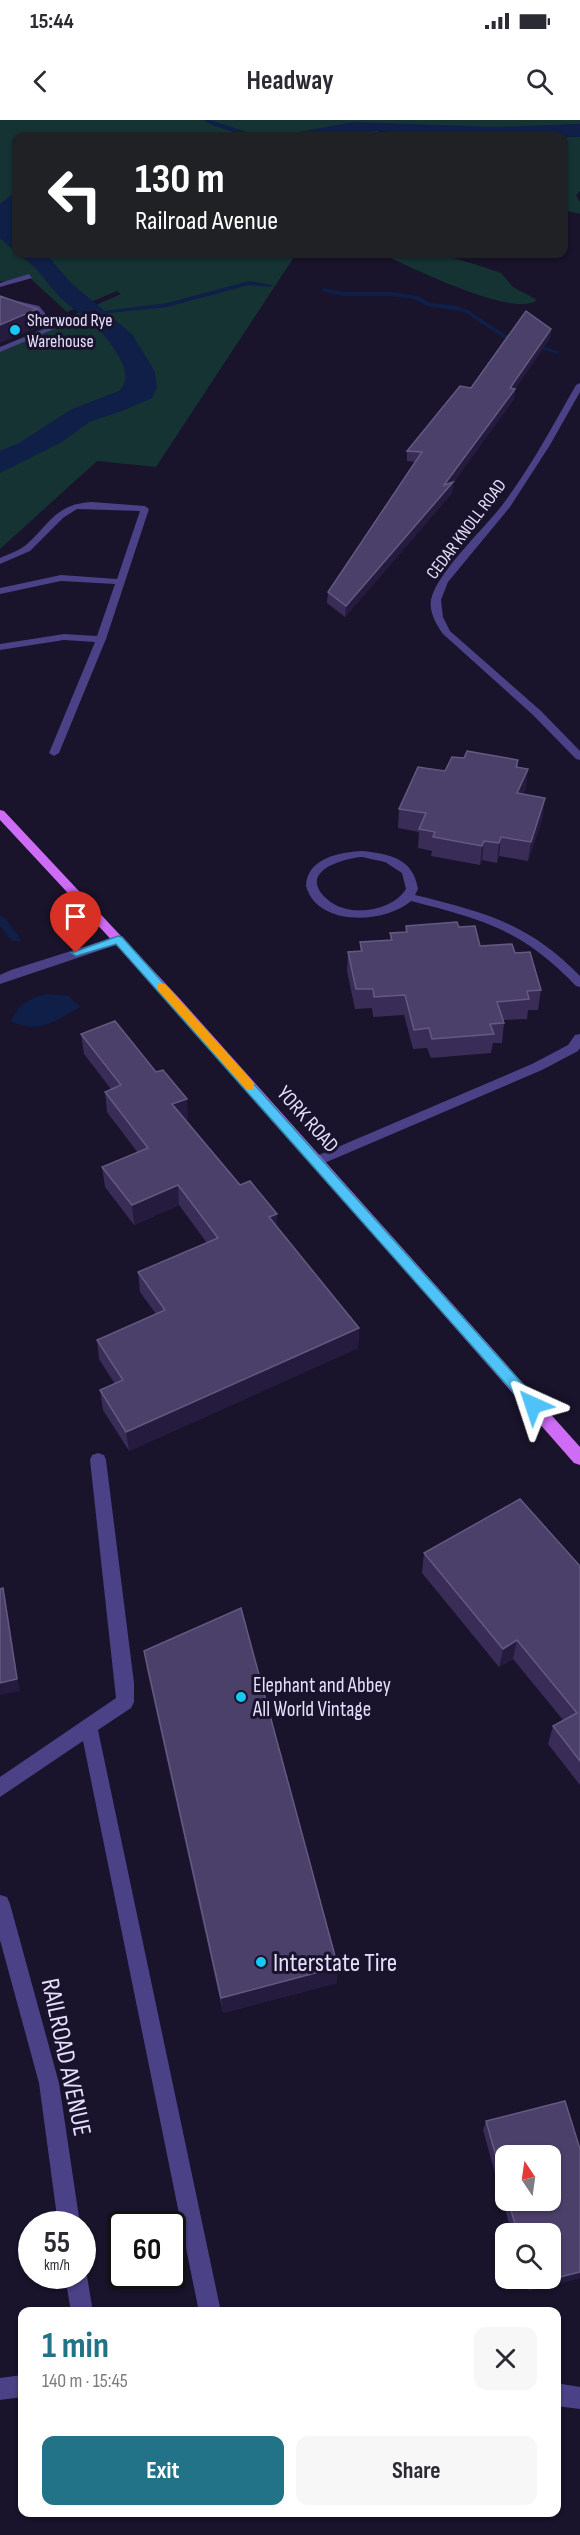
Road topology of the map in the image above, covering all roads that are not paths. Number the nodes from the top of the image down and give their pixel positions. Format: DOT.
graph roads {
  1 [pos="29,276"];
  2 [pos="0,285"];
  3 [pos="0,299"];
  4 [pos="0,350"];
  5 [pos="580,385"];
  6 [pos="577,396"];
  7 [pos="0,561"];
  8 [pos="120,582"];
  9 [pos="0,591"];
  10 [pos="101,639"];
  11 [pos="0,648"];
  12 [pos="54,753"];
  13 [pos="580,757"];
  14 [pos="0,813"];
  15 [pos="409,897"];
  16 [pos="118,940"];
  17 [pos="0,980"];
  18 [pos="580,982"];
  19 [pos="580,1038"];
  20 [pos="317,1161"];
  21 [pos="580,1457"];
  22 [pos="98,1460"];
  23 [pos="89,1728"];
  24 [pos="0,1788"];
  25 [pos="0,1904"];
  26 [pos="67,2211"];
  27 [pos="78,2289"];
  28 [pos="81,2307"];
  29 [pos="209,2307"];
  30 [pos="18,2387"];
  31 [pos="0,2389"];
  32 [pos="561,2395"];
  33 [pos="580,2398"];
  1 -- 2 [label="street"];
  3 -- 4 [label="street"];
  5 -- 6 [label="street, CEDAR KNOLL ROAD"];
  6 -- 13 [label="street, CEDAR KNOLL ROAD"];
  7 -- 8 [label="street"];
  8 -- 9 [label="street"];
  8 -- 10 [label="street"];
  10 -- 11 [label="street"];
  10 -- 12 [label="street"];
  14 -- 16 [label="main road, YORK ROAD"];
  15 -- 15 [label="street"];
  15 -- 18 [label="street"];
  16 -- 17 [label="street"];
  16 -- 20 [label="main road, YORK ROAD"];
  19 -- 20 [label="street"];
  20 -- 21 [label="main road, YORK ROAD"];
  22 -- 23 [label="street"];
  23 -- 24 [label="street"];
  23 -- 29 [label="street"];
  25 -- 26 [label="street, RAILROAD AVENUE"];
  27 -- 28 [label="street"];
  30 -- 31 [label="street"];
  32 -- 33 [label="street"];
}
